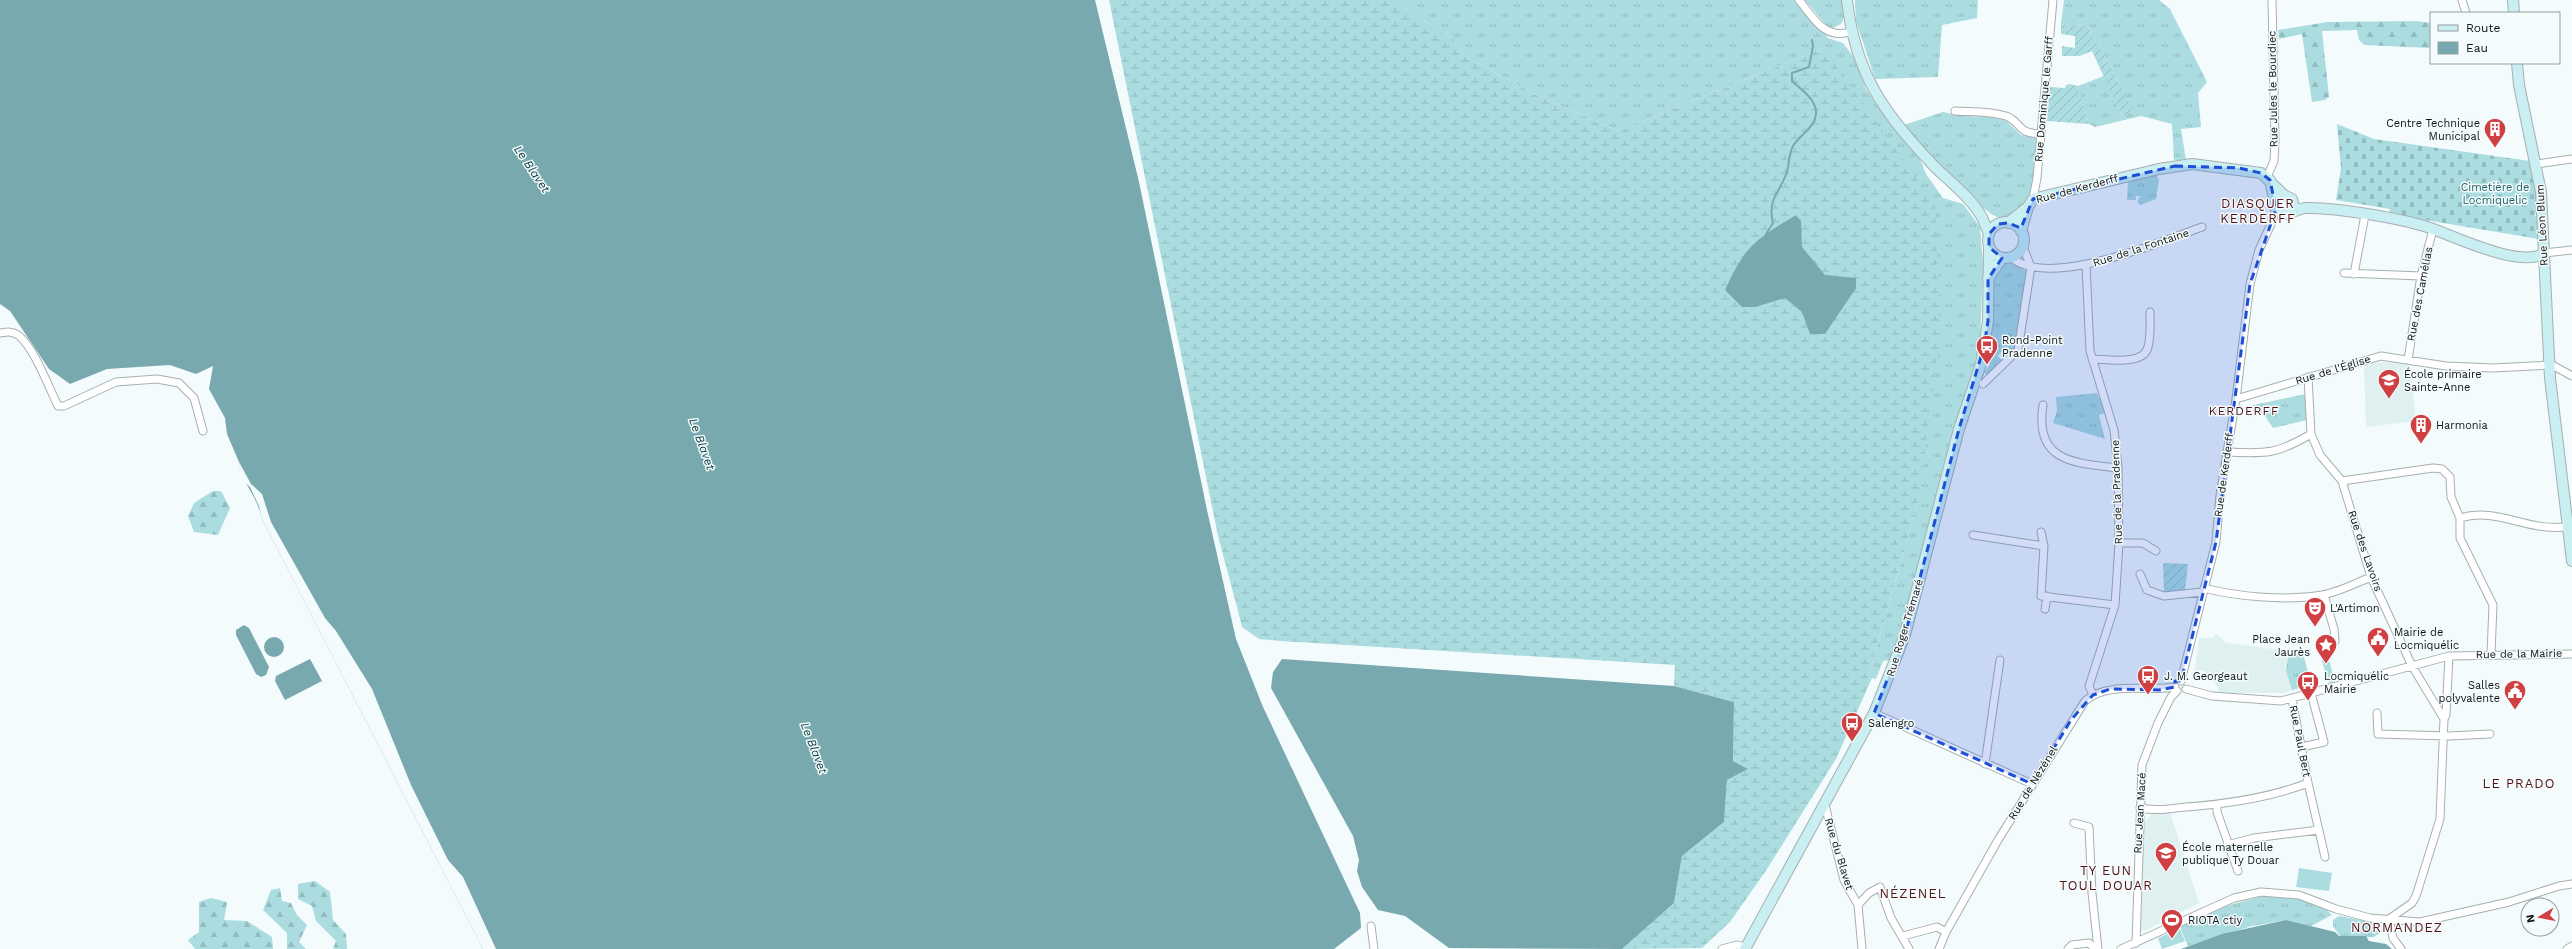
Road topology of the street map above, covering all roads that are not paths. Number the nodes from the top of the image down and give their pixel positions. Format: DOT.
graph roads {
  1 [pos="1799,0"];
  2 [pos="1847,0"];
  3 [pos="2053,0"];
  4 [pos="2272,0"];
  5 [pos="2462,0"];
  6 [pos="2513,0"];
  7 [pos="2466,12"];
  8 [pos="2514,12"];
  9 [pos="1850,32"];
  10 [pos="2517,64"];
  11 [pos="1956,111"];
  12 [pos="2041,134"];
  13 [pos="2572,159"];
  14 [pos="2537,164"];
  15 [pos="2268,178"];
  16 [pos="2284,195"];
  17 [pos="2293,201"];
  18 [pos="2030,203"];
  19 [pos="2305,208"];
  20 [pos="2281,209"];
  21 [pos="1980,213"];
  22 [pos="2365,215"];
  23 [pos="2003,223"];
  24 [pos="2202,228"];
  25 [pos="2433,229"];
  26 [pos="2021,231"];
  27 [pos="1989,234"];
  28 [pos="1989,247"];
  29 [pos="2023,247"];
  30 [pos="2572,250"];
  31 [pos="2544,253"];
  32 [pos="2007,258"];
  33 [pos="2086,265"];
  34 [pos="2031,266"];
  35 [pos="2344,274"];
  36 [pos="2354,274"];
  37 [pos="2421,276"];
  38 [pos="1988,279"];
  39 [pos="2150,312"];
  40 [pos="0,333"];
  41 [pos="2092,359"];
  42 [pos="2408,360"];
  43 [pos="2549,364"];
  44 [pos="2572,376"];
  45 [pos="2308,377"];
  46 [pos="1983,384"];
  47 [pos="2236,399"];
  48 [pos="2043,405"];
  49 [pos="203,431"];
  50 [pos="2311,434"];
  51 [pos="2227,452"];
  52 [pos="2118,468"];
  53 [pos="2342,481"];
  54 [pos="2460,518"];
  55 [pos="2570,526"];
  56 [pos="2041,532"];
  57 [pos="1973,535"];
  58 [pos="2119,543"];
  59 [pos="2044,546"];
  60 [pos="2156,551"];
  61 [pos="2572,561"];
  62 [pos="2140,574"];
  63 [pos="2371,577"];
  64 [pos="2203,590"];
  65 [pos="2324,595"];
  66 [pos="2047,596"];
  67 [pos="2115,605"];
  68 [pos="2046,609"];
  69 [pos="2335,641"];
  70 [pos="2491,654"];
  71 [pos="2572,654"];
  72 [pos="2449,656"];
  73 [pos="2000,660"];
  74 [pos="2412,666"];
  75 [pos="2181,681"];
  76 [pos="2176,689"];
  77 [pos="2186,689"];
  78 [pos="2311,694"];
  79 [pos="2093,695"];
  80 [pos="2292,699"];
  81 [pos="1874,713"];
  82 [pos="2377,713"];
  83 [pos="2445,717"];
  84 [pos="2490,734"];
  85 [pos="2443,735"];
  86 [pos="2302,747"];
  87 [pos="1985,764"];
  88 [pos="2308,783"];
  89 [pos="2032,784"];
  90 [pos="1825,805"];
  91 [pos="2217,806"];
  92 [pos="2140,808"];
  93 [pos="2074,823"];
  94 [pos="2319,830"];
  95 [pos="2227,845"];
  96 [pos="2325,857"];
  97 [pos="2238,872"];
  98 [pos="2572,884"];
  99 [pos="1858,905"];
  100 [pos="2389,919"];
  101 [pos="1371,926"];
  102 [pos="1946,932"];
  103 [pos="1903,936"];
  104 [pos="2136,942"];
  105 [pos="2572,946"];
  106 [pos="1745,948"];
  107 [pos="1374,949"];
  108 [pos="1722,949"];
  109 [pos="1862,949"];
  110 [pos="1909,949"];
  111 [pos="1939,949"];
  112 [pos="2068,949"];
  113 [pos="2096,949"];
  114 [pos="2121,949"];
  115 [pos="2401,949"];
  116 [pos="2567,949"];
  1 -- 9 [label="street"];
  2 -- 9 [label="street"];
  3 -- 12 [label="street, Rue Dominique le Garff"];
  4 -- 15 [label="street, Rue Jules le Bourdiec"];
  5 -- 7 [label="street"];
  6 -- 8 [label="street"];
  9 -- 21 [label="street"];
  10 -- 14 [label="street, Rue Léon Blum"];
  11 -- 12 [label="street"];
  12 -- 18 [label="street, Rue Dominique le Garff"];
  13 -- 14 [label="street"];
  14 -- 31 [label="street, Rue Léon Blum"];
  15 -- 16 [label="street, Rue de Kerderff"];
  15 -- 18 [label="street, Rue de Kerderff"];
  15 -- 20 [label="street, Rue de Kerderff"];
  16 -- 17 [label="street, Rue de Kerderff"];
  16 -- 20 [label="street"];
  17 -- 19 [label="street, Rue de Kerderff"];
  17 -- 20 [label="street"];
  18 -- 23 [label="street"];
  18 -- 26 [label="street"];
  19 -- 20 [label="street"];
  19 -- 22 [label="street"];
  20 -- 47 [label="street, Rue de Kerderff"];
  21 -- 23 [label="street"];
  21 -- 27 [label="street"];
  22 -- 25 [label="street"];
  22 -- 36 [label="street"];
  23 -- 26 [label="street"];
  23 -- 27 [label="street"];
  24 -- 33 [label="street, Rue de la Fontaine"];
  25 -- 31 [label="street"];
  25 -- 37 [label="street, Rue des Camélias"];
  26 -- 29 [label="street"];
  27 -- 28 [label="street"];
  28 -- 32 [label="street"];
  28 -- 38 [label="street, Rue Roger Trémaré"];
  29 -- 32 [label="street"];
  29 -- 34 [label="street"];
  30 -- 31 [label="street"];
  31 -- 43 [label="street, Rue Léon Blum"];
  32 -- 34 [label="street"];
  32 -- 38 [label="street"];
  33 -- 34 [label="street, Rue de la Fontaine"];
  33 -- 41 [label="street, Rue de la Pradenne"];
  34 -- 46 [label="street"];
  35 -- 36 [label="street"];
  36 -- 37 [label="street"];
  37 -- 42 [label="street, Rue des Camélias"];
  38 -- 81 [label="street, Rue Roger Trémaré"];
  39 -- 41 [label="street"];
  40 -- 49 [label="street"];
  41 -- 52 [label="street, Rue de la Pradenne"];
  42 -- 43 [label="street, Rue de l'Église"];
  42 -- 45 [label="street, Rue de l'Église"];
  43 -- 44 [label="street"];
  43 -- 55 [label="street, Rue Léon Blum"];
  45 -- 47 [label="street, Rue de l'Église"];
  45 -- 50 [label="street, Rue des Lavoirs"];
  47 -- 51 [label="street, Rue de Kerderff"];
  48 -- 52 [label="street"];
  50 -- 51 [label="street"];
  50 -- 53 [label="street, Rue des Lavoirs"];
  51 -- 64 [label="street, Rue de Kerderff"];
  52 -- 58 [label="street, Rue de la Pradenne"];
  53 -- 54 [label="street"];
  53 -- 63 [label="street, Rue des Lavoirs"];
  54 -- 55 [label="street"];
  54 -- 70 [label="street"];
  55 -- 61 [label="street, Rue Léon Blum"];
  56 -- 59 [label="street"];
  57 -- 59 [label="street"];
  58 -- 60 [label="street"];
  58 -- 67 [label="street, Rue de la Pradenne"];
  59 -- 66 [label="street"];
  62 -- 64 [label="street"];
  63 -- 65 [label="street"];
  63 -- 74 [label="street, Rue des Lavoirs"];
  64 -- 65 [label="street"];
  64 -- 75 [label="street, Rue de Kerderff"];
  65 -- 69 [label="street"];
  66 -- 67 [label="street"];
  66 -- 68 [label="street"];
  67 -- 79 [label="street, Rue de la Pradenne"];
  70 -- 71 [label="street, Rue de la Mairie"];
  70 -- 72 [label="street, Rue de la Mairie"];
  72 -- 74 [label="street, Rue de la Mairie"];
  72 -- 83 [label="street"];
  73 -- 87 [label="street"];
  74 -- 78 [label="street, Rue de la Mairie"];
  74 -- 83 [label="street, Rue des Lavoirs"];
  75 -- 76 [label="street"];
  75 -- 77 [label="street"];
  76 -- 77 [label="street"];
  76 -- 79 [label="street, Rue de Nézénel"];
  76 -- 92 [label="street, Rue Jean Macé"];
  77 -- 80 [label="street, Rue de la Mairie"];
  78 -- 80 [label="street, Rue de la Mairie"];
  78 -- 86 [label="street"];
  79 -- 89 [label="street, Rue de Nézénel"];
  80 -- 86 [label="street, Rue Paul Bert"];
  81 -- 87 [label="street"];
  81 -- 90 [label="street, Rue Roger Trémaré"];
  82 -- 85 [label="street"];
  83 -- 85 [label="street"];
  84 -- 85 [label="street"];
  85 -- 100 [label="street"];
  86 -- 88 [label="street, Rue Paul Bert"];
  87 -- 89 [label="street"];
  88 -- 91 [label="street, Rue Paul Bert"];
  88 -- 94 [label="street, Rue Paul Bert"];
  89 -- 102 [label="street, Rue de Nézénel"];
  90 -- 99 [label="street, Rue du Blavet"];
  90 -- 106 [label="street, Rue Roger Trémaré"];
  91 -- 92 [label="street, Rue Paul Bert"];
  91 -- 95 [label="street"];
  92 -- 104 [label="street, Rue Jean Macé"];
  93 -- 113 [label="street"];
  94 -- 95 [label="street"];
  94 -- 96 [label="street, Rue Paul Bert"];
  95 -- 97 [label="street"];
  98 -- 100 [label="street"];
  99 -- 103 [label="street"];
  99 -- 109 [label="street, Rue du Blavet"];
  100 -- 104 [label="street"];
  100 -- 115 [label="street"];
  101 -- 107 [label="street"];
  102 -- 103 [label="street"];
  102 -- 111 [label="street, Rue de Nézénel"];
  103 -- 110 [label="street"];
  104 -- 114 [label="street"];
  105 -- 116 [label="street"];
  106 -- 108 [label="street"];
  112 -- 113 [label="street"];
}
